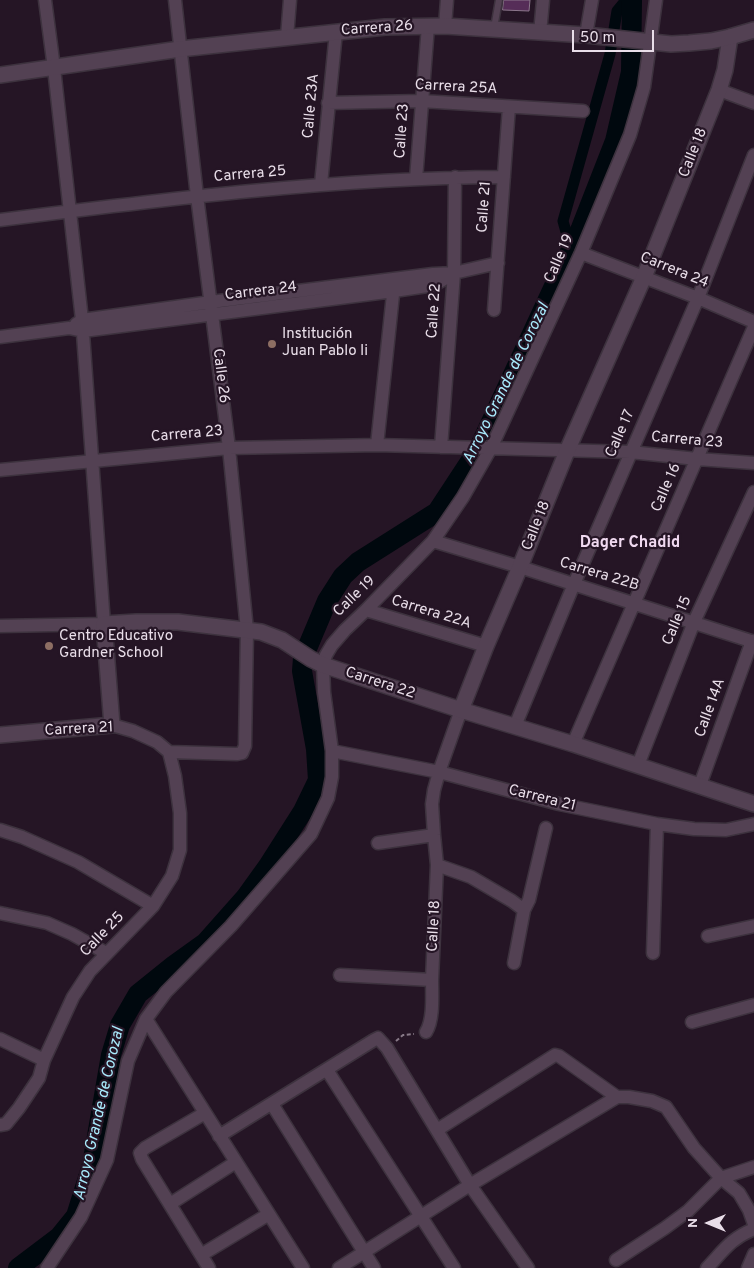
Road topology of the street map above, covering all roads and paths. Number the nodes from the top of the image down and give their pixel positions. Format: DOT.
graph roads {
  1 [pos="45,0"];
  2 [pos="175,0"];
  3 [pos="290,0"];
  4 [pos="447,0"];
  5 [pos="499,0"];
  6 [pos="543,0"];
  7 [pos="592,0"];
  8 [pos="656,0"];
  9 [pos="428,26"];
  10 [pos="445,26"];
  11 [pos="494,29"];
  12 [pos="754,30"];
  13 [pos="336,32"];
  14 [pos="540,33"];
  15 [pos="586,35"];
  16 [pos="286,37"];
  17 [pos="730,37"];
  18 [pos="644,41"];
  19 [pos="180,49"];
  20 [pos="54,68"];
  21 [pos="0,75"];
  22 [pos="719,90"];
  23 [pos="421,101"];
  24 [pos="328,103"];
  25 [pos="754,103"];
  26 [pos="508,107"];
  27 [pos="583,111"];
  28 [pos="754,155"];
  29 [pos="454,177"];
  30 [pos="504,177"];
  31 [pos="416,179"];
  32 [pos="321,184"];
  33 [pos="197,196"];
  34 [pos="70,211"];
  35 [pos="0,220"];
  36 [pos="581,253"];
  37 [pos="498,263"];
  38 [pos="454,273"];
  39 [pos="644,276"];
  40 [pos="394,286"];
  41 [pos="698,298"];
  42 [pos="212,308"];
  43 [pos="494,310"];
  44 [pos="754,322"];
  45 [pos="83,326"];
  46 [pos="754,327"];
  47 [pos="0,337"];
  48 [pos="377,445"];
  49 [pos="441,447"];
  50 [pos="229,448"];
  51 [pos="486,448"];
  52 [pos="567,451"];
  53 [pos="630,452"];
  54 [pos="697,459"];
  55 [pos="92,460"];
  56 [pos="754,463"];
  57 [pos="0,470"];
  58 [pos="754,492"];
  59 [pos="433,541"];
  60 [pos="520,567"];
  61 [pos="574,584"];
  62 [pos="634,603"];
  63 [pos="366,610"];
  64 [pos="694,622"];
  65 [pos="104,624"];
  66 [pos="0,626"];
  67 [pos="247,630"];
  68 [pos="753,642"];
  69 [pos="486,646"];
  70 [pos="317,662"];
  71 [pos="461,710"];
  72 [pos="112,725"];
  73 [pos="515,726"];
  74 [pos="0,735"];
  75 [pos="573,744"];
  76 [pos="332,751"];
  77 [pos="169,752"];
  78 [pos="638,765"];
  79 [pos="439,772"];
  80 [pos="700,785"];
  81 [pos="754,804"];
  82 [pos="657,824"];
  83 [pos="754,824"];
  84 [pos="546,828"];
  85 [pos="0,830"];
  86 [pos="434,835"];
  87 [pos="378,842"];
  88 [pos="437,865"];
  89 [pos="153,906"];
  90 [pos="524,910"];
  91 [pos="0,913"];
  92 [pos="754,926"];
  93 [pos="708,936"];
  94 [pos="106,953"];
  95 [pos="653,953"];
  96 [pos="514,962"];
  97 [pos="340,975"];
  98 [pos="432,980"];
  99 [pos="754,1005"];
  100 [pos="146,1019"];
  101 [pos="692,1022"];
  102 [pos="426,1032"];
  103 [pos="0,1040"];
  104 [pos="387,1048"];
  105 [pos="44,1060"];
  106 [pos="327,1070"];
  107 [pos="617,1098"];
  108 [pos="272,1104"];
  109 [pos="205,1113"];
  110 [pos="0,1125"];
  111 [pos="436,1130"];
  112 [pos="219,1136"];
  113 [pos="236,1162"];
  114 [pos="754,1167"];
  115 [pos="720,1178"];
  116 [pos="470,1185"];
  117 [pos="170,1204"];
  118 [pos="269,1214"];
  119 [pos="421,1216"];
  120 [pos="754,1224"];
  121 [pos="754,1230"];
  122 [pos="364,1252"];
  123 [pos="754,1254"];
  124 [pos="201,1255"];
  125 [pos="616,1260"];
  126 [pos="299,1267"];
  127 [pos="48,1268"];
  128 [pos="209,1268"];
  129 [pos="339,1268"];
  130 [pos="374,1268"];
  131 [pos="454,1268"];
  132 [pos="528,1268"];
  133 [pos="707,1268"];
  134 [pos="748,1268"];
  1 -- 20 [label="street"];
  2 -- 19 [label="street, Calle 26"];
  3 -- 16 [label="street"];
  4 -- 10 [label="street"];
  5 -- 11 [label="lane"];
  6 -- 14 [label="street"];
  7 -- 15 [label="street"];
  8 -- 18 [label="street, Calle 19"];
  9 -- 10 [label="street, Carrera 26"];
  9 -- 13 [label="street, Carrera 26"];
  9 -- 23 [label="street, Calle 23"];
  10 -- 11 [label="street, Carrera 26"];
  11 -- 14 [label="street, Carrera 26"];
  12 -- 17 [label="street, Carrera 26"];
  13 -- 16 [label="street, Carrera 26"];
  13 -- 24 [label="street, Calle 23A"];
  14 -- 15 [label="street, Carrera 26"];
  15 -- 18 [label="street, Carrera 26"];
  16 -- 19 [label="street, Carrera 26"];
  17 -- 18 [label="street, Carrera 26"];
  17 -- 22 [label="street, Calle 18"];
  18 -- 36 [label="street, Calle 19"];
  19 -- 20 [label="street, Carrera 26"];
  19 -- 33 [label="street, Calle 26"];
  20 -- 21 [label="street, Carrera 26"];
  20 -- 34 [label="street"];
  22 -- 25 [label="street"];
  22 -- 39 [label="street, Calle 18"];
  23 -- 24 [label="street, Carrera 25A"];
  23 -- 26 [label="street, Carrera 25A"];
  23 -- 31 [label="street, Calle 23"];
  24 -- 32 [label="street, Calle 23A"];
  26 -- 27 [label="street, Carrera 25A"];
  26 -- 30 [label="street, Calle 21"];
  28 -- 41 [label="street, Calle 17"];
  29 -- 30 [label="street, Carrera 25"];
  29 -- 31 [label="street, Carrera 25"];
  29 -- 38 [label="street, Calle 22"];
  30 -- 37 [label="street, Calle 21"];
  31 -- 32 [label="street, Carrera 25"];
  32 -- 33 [label="street, Carrera 25"];
  33 -- 34 [label="street, Carrera 25"];
  33 -- 42 [label="street, Calle 26"];
  34 -- 35 [label="street, Carrera 25"];
  34 -- 45 [label="street"];
  36 -- 39 [label="street, Carrera 24"];
  36 -- 51 [label="street, Calle 19"];
  37 -- 38 [label="street, Carrera 24"];
  37 -- 43 [label="street, Calle 21"];
  38 -- 40 [label="street, Carrera 24"];
  38 -- 49 [label="street, Calle 22"];
  39 -- 41 [label="street, Carrera 24"];
  39 -- 52 [label="street, Calle 18"];
  40 -- 42 [label="street, Carrera 24"];
  40 -- 48 [label="street"];
  41 -- 44 [label="street, Carrera 24"];
  41 -- 53 [label="street, Calle 17"];
  42 -- 45 [label="street, Carrera 24"];
  42 -- 50 [label="street, Calle 26"];
  45 -- 47 [label="street, Carrera 24"];
  45 -- 55 [label="street"];
  46 -- 54 [label="street, Calle 16"];
  48 -- 49 [label="street, Carrera 23"];
  48 -- 50 [label="street, Carrera 23"];
  49 -- 51 [label="street, Carrera 23"];
  50 -- 55 [label="street, Carrera 23"];
  50 -- 67 [label="street, Calle 26"];
  51 -- 52 [label="street, Carrera 23"];
  51 -- 59 [label="street, Calle 19"];
  52 -- 53 [label="street, Carrera 23"];
  52 -- 60 [label="street, Calle 18"];
  53 -- 54 [label="street, Carrera 23"];
  53 -- 61 [label="street, Calle 17"];
  54 -- 56 [label="street, Carrera 23"];
  54 -- 62 [label="street, Calle 16"];
  55 -- 57 [label="street, Carrera 23"];
  55 -- 65 [label="street"];
  58 -- 64 [label="street, Calle 15"];
  59 -- 60 [label="street, Carrera 22B"];
  59 -- 63 [label="street, Calle 19"];
  60 -- 61 [label="street, Carrera 22B"];
  60 -- 69 [label="street, Calle 18"];
  61 -- 62 [label="street, Carrera 22B"];
  61 -- 73 [label="street, Calle 17"];
  62 -- 64 [label="street, Carrera 22B"];
  62 -- 75 [label="street, Calle 16"];
  63 -- 69 [label="street, Carrera 22A"];
  63 -- 70 [label="street, Calle 19"];
  64 -- 68 [label="street, Carrera 22B"];
  64 -- 78 [label="street, Calle 15"];
  65 -- 66 [label="street, Carrera 22"];
  65 -- 67 [label="street, Carrera 22"];
  65 -- 72 [label="street"];
  67 -- 70 [label="street, Carrera 22"];
  67 -- 77 [label="street, Calle 26"];
  68 -- 80 [label="street, Calle 14A"];
  69 -- 71 [label="street, Calle 18"];
  70 -- 71 [label="street, Carrera 22"];
  70 -- 76 [label="street"];
  71 -- 73 [label="street, Carrera 22"];
  71 -- 79 [label="street, Calle 18"];
  72 -- 74 [label="street, Carrera 21"];
  72 -- 77 [label="street, Carrera 21"];
  73 -- 75 [label="street, Carrera 22"];
  75 -- 78 [label="street, Carrera 22"];
  76 -- 79 [label="street, Carrera 21"];
  76 -- 100 [label="street"];
  77 -- 89 [label="street, Calle 25"];
  78 -- 80 [label="street, Carrera 22"];
  79 -- 82 [label="street, Carrera 21"];
  79 -- 86 [label="street, Calle 18"];
  80 -- 81 [label="street, Carrera 22"];
  82 -- 83 [label="street, Carrera 21"];
  82 -- 95 [label="street"];
  84 -- 90 [label="street"];
  85 -- 89 [label="street"];
  86 -- 87 [label="street"];
  86 -- 88 [label="street, Calle 18"];
  88 -- 90 [label="street"];
  88 -- 98 [label="street, Calle 18"];
  89 -- 94 [label="street, Calle 25"];
  90 -- 96 [label="street"];
  91 -- 94 [label="street"];
  92 -- 93 [label="street"];
  94 -- 105 [label="street, Calle 25"];
  97 -- 98 [label="street"];
  98 -- 102 [label="street, Calle 18"];
  99 -- 101 [label="street"];
  100 -- 109 [label="street"];
  100 -- 127 [label="street"];
  102 -- 104 [label="path"];
  103 -- 105 [label="street"];
  104 -- 106 [label="street"];
  104 -- 111 [label="street"];
  105 -- 110 [label="street, Calle 25"];
  106 -- 108 [label="street"];
  106 -- 119 [label="street"];
  107 -- 111 [label="street"];
  107 -- 115 [label="street"];
  107 -- 116 [label="street"];
  108 -- 112 [label="street"];
  108 -- 122 [label="street"];
  109 -- 112 [label="street"];
  109 -- 117 [label="street"];
  111 -- 116 [label="street"];
  112 -- 113 [label="street"];
  113 -- 117 [label="street"];
  113 -- 118 [label="street"];
  114 -- 115 [label="street"];
  115 -- 120 [label="street"];
  115 -- 125 [label="street"];
  116 -- 119 [label="street"];
  116 -- 132 [label="street"];
  117 -- 124 [label="street"];
  118 -- 124 [label="street"];
  118 -- 126 [label="street"];
  119 -- 122 [label="street"];
  119 -- 131 [label="street"];
  121 -- 133 [label="street"];
  122 -- 129 [label="street"];
  122 -- 130 [label="street"];
  123 -- 134 [label="street"];
  124 -- 128 [label="street"];
}
